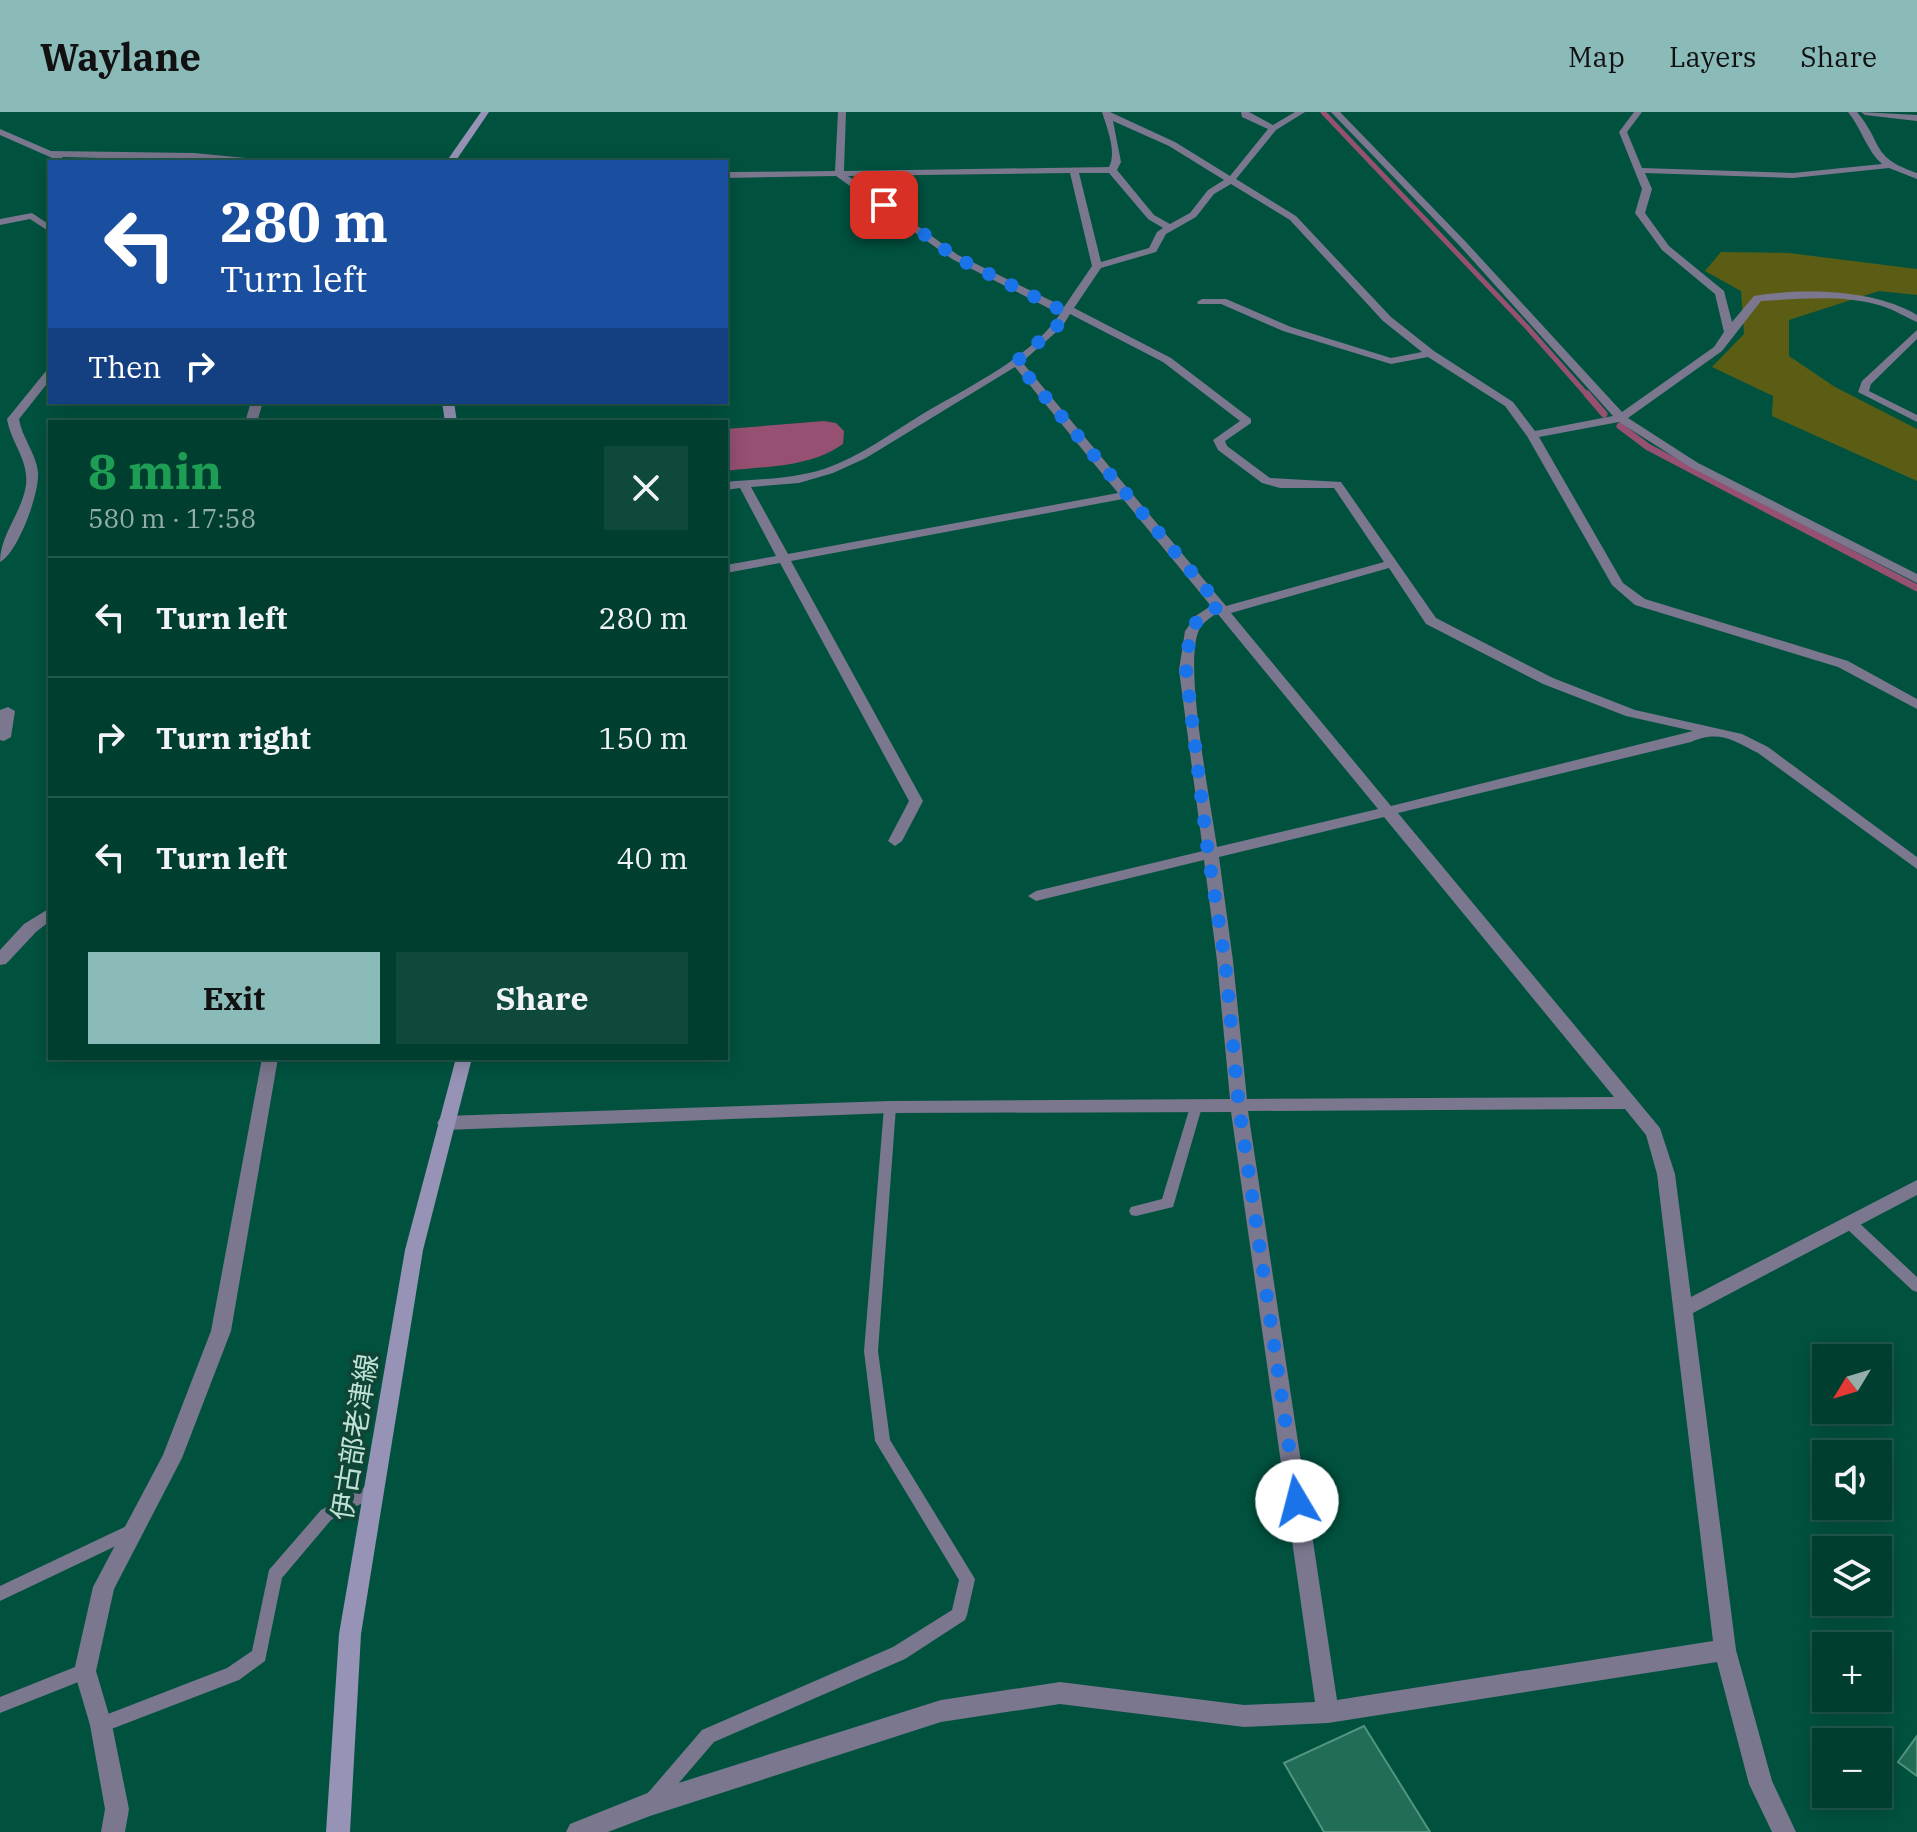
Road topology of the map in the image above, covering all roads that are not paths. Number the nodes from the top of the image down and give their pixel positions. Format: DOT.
graph roads {
  1 [pos="485,112"];
  2 [pos="842,112"];
  3 [pos="1245,112"];
  4 [pos="1301,112"];
  5 [pos="1335,112"];
  6 [pos="1638,112"];
  7 [pos="1852,112"];
  8 [pos="1865,112"];
  9 [pos="1107,113"];
  10 [pos="1917,118"];
  11 [pos="1273,128"];
  12 [pos="0,132"];
  13 [pos="51,154"];
  14 [pos="60,160"];
  15 [pos="235,160"];
  16 [pos="451,160"];
  17 [pos="1887,166"];
  18 [pos="1074,170"];
  19 [pos="1112,170"];
  20 [pos="1637,170"];
  21 [pos="839,174"];
  22 [pos="728,175"];
  23 [pos="1917,176"];
  24 [pos="1232,179"];
  25 [pos="0,222"];
  26 [pos="48,228"];
  27 [pos="1170,228"];
  28 [pos="1097,266"];
  29 [pos="1202,302"];
  30 [pos="1066,311"];
  31 [pos="1917,319"];
  32 [pos="1729,332"];
  33 [pos="1917,333"];
  34 [pos="1430,353"];
  35 [pos="1016,362"];
  36 [pos="48,375"];
  37 [pos="1621,418"];
  38 [pos="1917,419"];
  39 [pos="1532,435"];
  40 [pos="744,485"];
  41 [pos="728,486"];
  42 [pos="1128,495"];
  43 [pos="0,558"];
  44 [pos="785,558"];
  45 [pos="1390,564"];
  46 [pos="728,569"];
  47 [pos="1917,579"];
  48 [pos="1222,608"];
  49 [pos="1917,705"];
  50 [pos="0,716"];
  51 [pos="1708,729"];
  52 [pos="4,737"];
  53 [pos="1389,810"];
  54 [pos="895,841"];
  55 [pos="1208,853"];
  56 [pos="1917,864"];
  57 [pos="1036,896"];
  58 [pos="48,914"];
  59 [pos="0,960"];
  60 [pos="270,1060"];
  61 [pos="463,1060"];
  62 [pos="1627,1103"];
  63 [pos="890,1107"];
  64 [pos="1196,1107"];
  65 [pos="1239,1107"];
  66 [pos="446,1123"];
  67 [pos="1917,1187"];
  68 [pos="1136,1211"];
  69 [pos="1851,1224"];
  70 [pos="1917,1286"];
  71 [pos="1684,1309"];
  72 [pos="374,1489"];
  73 [pos="133,1530"];
  74 [pos="0,1594"];
  75 [pos="1725,1650"];
  76 [pos="85,1671"];
  77 [pos="1,1701"];
  78 [pos="1328,1712"];
  79 [pos="101,1725"];
  80 [pos="650,1804"];
  81 [pos="113,1832"];
  82 [pos="338,1832"];
  83 [pos="578,1832"];
  84 [pos="1784,1832"];
  1 -- 16 [label="main road"];
  2 -- 21 [label="street"];
  3 -- 11 [label="street"];
  4 -- 11 [label="street"];
  5 -- 37 [label="street"];
  6 -- 20 [label="street"];
  7 -- 17 [label="street"];
  8 -- 10 [label="street"];
  9 -- 19 [label="street"];
  9 -- 24 [label="street"];
  11 -- 24 [label="street"];
  12 -- 13 [label="street"];
  13 -- 14 [label="street"];
  13 -- 15 [label="street"];
  17 -- 20 [label="street"];
  17 -- 23 [label="street"];
  18 -- 19 [label="street"];
  18 -- 21 [label="street"];
  18 -- 28 [label="street"];
  19 -- 27 [label="street"];
  20 -- 32 [label="street"];
  21 -- 22 [label="street"];
  21 -- 30 [label="street"];
  24 -- 27 [label="street"];
  24 -- 34 [label="street"];
  25 -- 26 [label="street"];
  27 -- 28 [label="street"];
  28 -- 30 [label="street"];
  29 -- 34 [label="street"];
  30 -- 35 [label="street"];
  30 -- 45 [label="street"];
  31 -- 32 [label="street"];
  32 -- 37 [label="street"];
  33 -- 38 [label="street"];
  34 -- 39 [label="street"];
  35 -- 40 [label="street"];
  35 -- 42 [label="street"];
  36 -- 43 [label="street"];
  37 -- 39 [label="street"];
  37 -- 47 [label="street"];
  39 -- 49 [label="street"];
  40 -- 41 [label="street"];
  40 -- 44 [label="street"];
  42 -- 44 [label="street"];
  42 -- 48 [label="street"];
  44 -- 46 [label="street"];
  44 -- 54 [label="street"];
  45 -- 48 [label="street"];
  45 -- 51 [label="street"];
  48 -- 53 [label="street"];
  48 -- 55 [label="street"];
  50 -- 52 [label="street"];
  51 -- 53 [label="street"];
  51 -- 56 [label="street"];
  53 -- 55 [label="street"];
  53 -- 62 [label="street"];
  55 -- 57 [label="street"];
  55 -- 65 [label="street"];
  58 -- 59 [label="street"];
  60 -- 73 [label="street"];
  61 -- 66 [label="main road, 伊古部老津線"];
  62 -- 65 [label="street"];
  62 -- 71 [label="street"];
  63 -- 64 [label="street"];
  63 -- 66 [label="street"];
  63 -- 80 [label="lane"];
  64 -- 65 [label="street"];
  64 -- 68 [label="lane"];
  65 -- 78 [label="street"];
  66 -- 72 [label="main road, 伊古部老津線"];
  67 -- 69 [label="street"];
  69 -- 70 [label="lane"];
  69 -- 71 [label="street"];
  71 -- 75 [label="street"];
  72 -- 79 [label="lane"];
  72 -- 82 [label="main road, 伊古部老津線"];
  73 -- 74 [label="lane"];
  73 -- 76 [label="street"];
  75 -- 78 [label="street"];
  75 -- 84 [label="street"];
  76 -- 77 [label="lane"];
  76 -- 79 [label="street"];
  78 -- 80 [label="street"];
  79 -- 81 [label="street"];
  80 -- 83 [label="street"];
}
